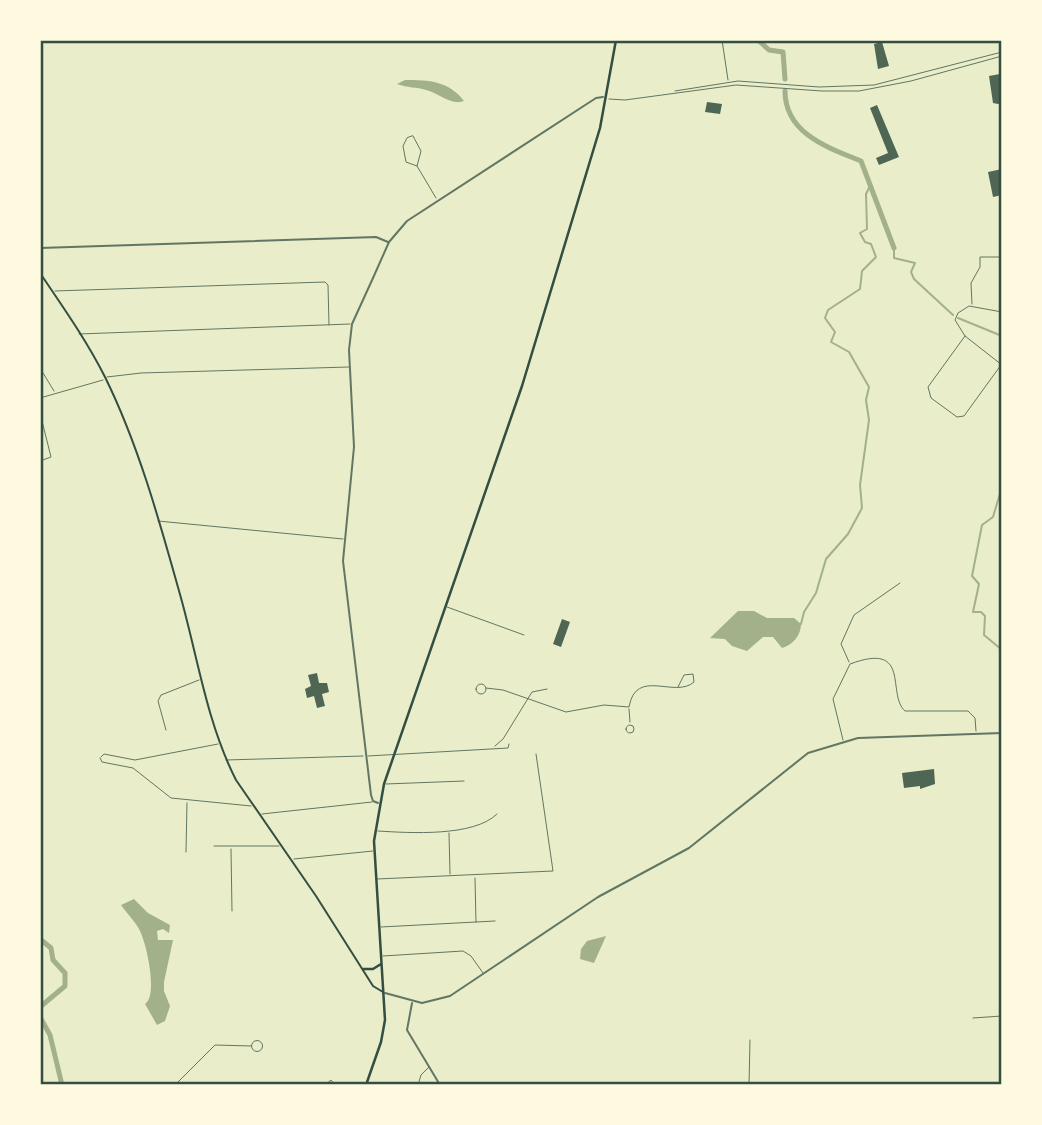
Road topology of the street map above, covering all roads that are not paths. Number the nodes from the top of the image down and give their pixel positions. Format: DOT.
graph roads {
  1 [pos="616,40"];
  2 [pos="722,40"];
  3 [pos="1002,52"];
  4 [pos="1002,55"];
  5 [pos="938,70"];
  6 [pos="942,72"];
  7 [pos="728,82"];
  8 [pos="770,82"];
  9 [pos="879,84"];
  10 [pos="728,85"];
  11 [pos="769,85"];
  12 [pos="836,88"];
  13 [pos="880,88"];
  14 [pos="673,92"];
  15 [pos="836,92"];
  16 [pos="606,98"];
  17 [pos="417,166"];
  18 [pos="437,200"];
  19 [pos="389,242"];
  20 [pos="40,248"];
  21 [pos="1002,257"];
  22 [pos="40,273"];
  23 [pos="53,292"];
  24 [pos="972,305"];
  25 [pos="1002,312"];
  26 [pos="352,324"];
  27 [pos="329,325"];
  28 [pos="79,334"];
  29 [pos="965,336"];
  30 [pos="1001,365"];
  31 [pos="349,367"];
  32 [pos="40,368"];
  33 [pos="106,378"];
  34 [pos="54,394"];
  35 [pos="40,398"];
  36 [pos="40,413"];
  37 [pos="40,461"];
  38 [pos="158,521"];
  39 [pos="343,539"];
  40 [pos="900,583"];
  41 [pos="445,606"];
  42 [pos="524,635"];
  43 [pos="850,664"];
  44 [pos="201,679"];
  45 [pos="678,687"];
  46 [pos="486,688"];
  47 [pos="547,688"];
  48 [pos="527,698"];
  49 [pos="629,707"];
  50 [pos="630,724"];
  51 [pos="166,730"];
  52 [pos="1002,733"];
  53 [pos="976,734"];
  54 [pos="843,740"];
  55 [pos="218,744"];
  56 [pos="509,744"];
  57 [pos="493,748"];
  58 [pos="393,752"];
  59 [pos="536,754"];
  60 [pos="366,756"];
  61 [pos="135,760"];
  62 [pos="226,761"];
  63 [pos="133,768"];
  64 [pos="464,781"];
  65 [pos="384,784"];
  66 [pos="187,801"];
  67 [pos="373,802"];
  68 [pos="379,803"];
  69 [pos="253,806"];
  70 [pos="260,814"];
  71 [pos="497,814"];
  72 [pos="449,830"];
  73 [pos="375,831"];
  74 [pos="281,845"];
  75 [pos="214,846"];
  76 [pos="231,847"];
  77 [pos="375,851"];
  78 [pos="186,852"];
  79 [pos="292,860"];
  80 [pos="475,875"];
  81 [pos="450,876"];
  82 [pos="376,880"];
  83 [pos="232,911"];
  84 [pos="495,921"];
  85 [pos="476,922"];
  86 [pos="379,927"];
  87 [pos="381,956"];
  88 [pos="381,964"];
  89 [pos="363,969"];
  90 [pos="483,973"];
  91 [pos="384,992"];
  92 [pos="412,1002"];
  93 [pos="1002,1016"];
  94 [pos="973,1018"];
  95 [pos="750,1040"];
  96 [pos="251,1046"];
  97 [pos="429,1066"];
  98 [pos="175,1085"];
  99 [pos="325,1085"];
  100 [pos="335,1085"];
  101 [pos="366,1085"];
  102 [pos="418,1085"];
  103 [pos="440,1085"];
  104 [pos="749,1085"];
  1 -- 16 [label="main road"];
  2 -- 7 [label="street"];
  3 -- 5 [label="street"];
  4 -- 6 [label="street"];
  5 -- 6 [label="street"];
  5 -- 9 [label="street"];
  6 -- 13 [label="street"];
  7 -- 8 [label="street"];
  7 -- 10 [label="street"];
  7 -- 14 [label="street"];
  8 -- 11 [label="street"];
  8 -- 12 [label="street"];
  9 -- 12 [label="street"];
  9 -- 13 [label="street"];
  10 -- 11 [label="street"];
  10 -- 14 [label="street"];
  11 -- 15 [label="street"];
  12 -- 15 [label="street"];
  13 -- 15 [label="street"];
  14 -- 16 [label="street"];
  16 -- 18 [label="street"];
  16 -- 41 [label="main road"];
  17 -- 17 [label="street"];
  17 -- 18 [label="street"];
  18 -- 19 [label="street"];
  19 -- 20 [label="street"];
  19 -- 26 [label="street"];
  21 -- 24 [label="street"];
  22 -- 23 [label="main road"];
  23 -- 27 [label="street"];
  23 -- 28 [label="main road"];
  24 -- 25 [label="street"];
  24 -- 29 [label="street"];
  26 -- 27 [label="street"];
  26 -- 31 [label="street"];
  27 -- 28 [label="street"];
  28 -- 33 [label="main road"];
  29 -- 30 [label="street"];
  29 -- 30 [label="street"];
  31 -- 33 [label="street"];
  31 -- 39 [label="street"];
  32 -- 34 [label="street"];
  33 -- 34 [label="street"];
  33 -- 38 [label="main road"];
  34 -- 35 [label="street"];
  36 -- 37 [label="street"];
  38 -- 39 [label="street"];
  38 -- 44 [label="main road"];
  39 -- 60 [label="street"];
  40 -- 43 [label="street"];
  41 -- 42 [label="street"];
  41 -- 58 [label="main road"];
  43 -- 53 [label="street"];
  43 -- 54 [label="street"];
  44 -- 51 [label="street"];
  44 -- 55 [label="main road"];
  45 -- 45 [label="street"];
  45 -- 49 [label="street"];
  46 -- 48 [label="street"];
  47 -- 48 [label="street"];
  48 -- 49 [label="street"];
  48 -- 57 [label="street"];
  49 -- 50 [label="street"];
  52 -- 53 [label="street"];
  53 -- 54 [label="street"];
  54 -- 90 [label="street"];
  55 -- 61 [label="street"];
  55 -- 62 [label="main road"];
  56 -- 57 [label="street"];
  57 -- 58 [label="street"];
  58 -- 60 [label="street"];
  58 -- 65 [label="main road"];
  59 -- 80 [label="street"];
  60 -- 62 [label="street"];
  60 -- 67 [label="street"];
  61 -- 63 [label="street"];
  61 -- 63 [label="street"];
  62 -- 69 [label="main road"];
  63 -- 66 [label="street"];
  64 -- 65 [label="street"];
  65 -- 68 [label="main road"];
  66 -- 69 [label="street"];
  66 -- 78 [label="street"];
  67 -- 68 [label="street"];
  67 -- 70 [label="street"];
  68 -- 73 [label="main road"];
  69 -- 70 [label="main road"];
  70 -- 74 [label="main road"];
  71 -- 72 [label="street"];
  72 -- 73 [label="street"];
  72 -- 81 [label="street"];
  73 -- 77 [label="main road"];
  74 -- 76 [label="street"];
  74 -- 79 [label="main road"];
  75 -- 76 [label="street"];
  76 -- 83 [label="street"];
  77 -- 79 [label="street"];
  77 -- 82 [label="main road"];
  79 -- 89 [label="main road"];
  80 -- 81 [label="street"];
  80 -- 85 [label="street"];
  81 -- 82 [label="street"];
  82 -- 86 [label="main road"];
  84 -- 85 [label="street"];
  85 -- 86 [label="street"];
  86 -- 87 [label="main road"];
  87 -- 88 [label="main road"];
  87 -- 90 [label="street"];
  88 -- 89 [label="main road"];
  88 -- 91 [label="main road"];
  89 -- 91 [label="main road"];
  90 -- 92 [label="street"];
  91 -- 92 [label="street"];
  91 -- 101 [label="main road"];
  92 -- 97 [label="street"];
  93 -- 94 [label="street"];
  95 -- 104 [label="street"];
  96 -- 98 [label="street"];
  97 -- 102 [label="street"];
  97 -- 103 [label="street"];
  99 -- 100 [label="street"];
}
